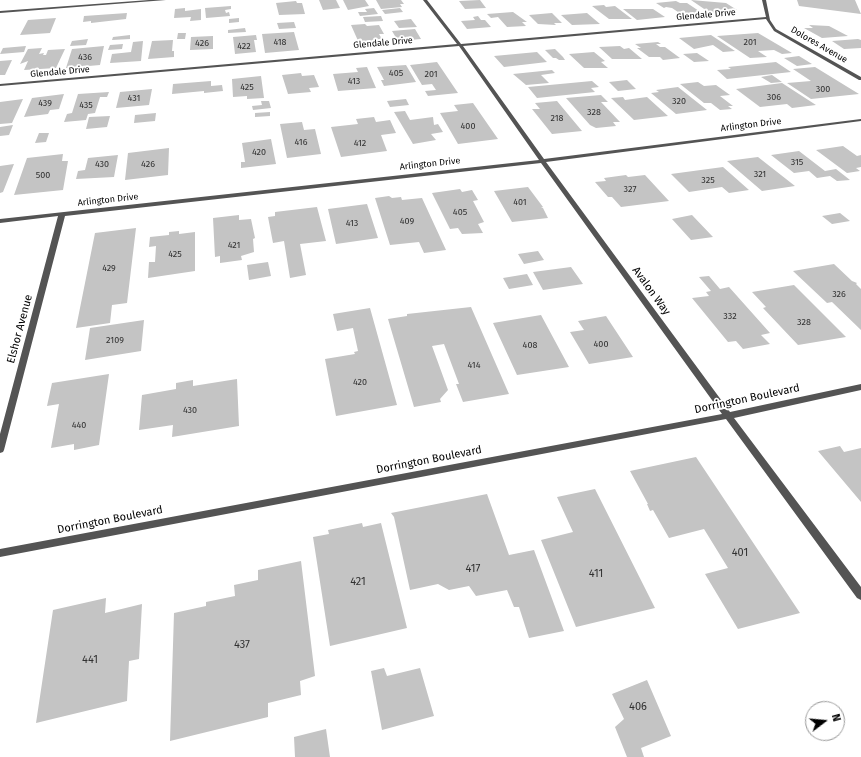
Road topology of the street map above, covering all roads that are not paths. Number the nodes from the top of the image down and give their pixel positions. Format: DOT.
graph roads {
  1 [pos="164,0"];
  2 [pos="424,0"];
  3 [pos="764,0"];
  4 [pos="0,12"];
  5 [pos="767,18"];
  6 [pos="460,44"];
  7 [pos="861,78"];
  8 [pos="0,85"];
  9 [pos="861,120"];
  10 [pos="542,160"];
  11 [pos="62,214"];
  12 [pos="0,221"];
  13 [pos="861,388"];
  14 [pos="727,416"];
  15 [pos="0,450"];
  16 [pos="0,553"];
  17 [pos="861,595"];
  1 -- 4 [label="street"];
  2 -- 6 [label="street, Avalon Way"];
  3 -- 5 [label="street"];
  5 -- 6 [label="street, Glendale Drive"];
  5 -- 7 [label="street, Dolores Avenue"];
  6 -- 8 [label="street, Glendale Drive"];
  6 -- 10 [label="street, Avalon Way"];
  9 -- 10 [label="street, Arlington Drive"];
  10 -- 11 [label="street, Arlington Drive"];
  10 -- 14 [label="street, Avalon Way"];
  11 -- 12 [label="street, Arlington Drive"];
  11 -- 15 [label="street, Elshor Avenue"];
  13 -- 14 [label="street, Dorrington Boulevard"];
  14 -- 16 [label="street, Dorrington Boulevard"];
  14 -- 17 [label="street, Avalon Way"];
}
